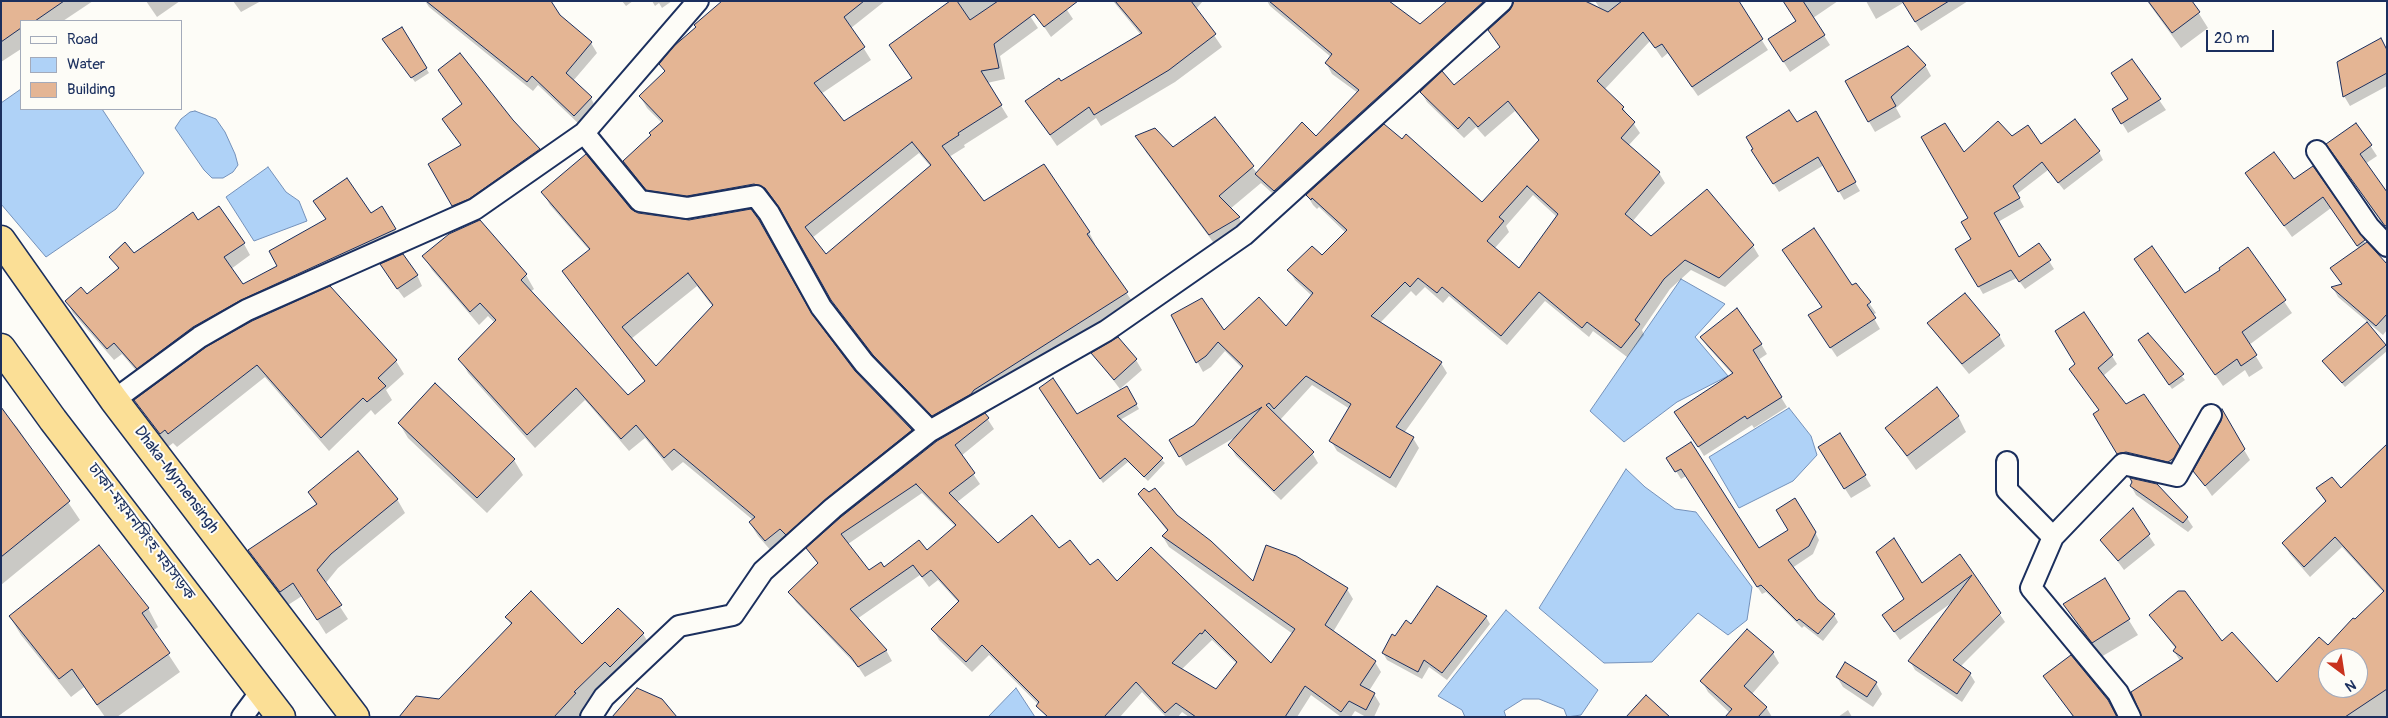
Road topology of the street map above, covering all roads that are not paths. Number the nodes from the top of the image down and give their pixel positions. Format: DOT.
graph roads {
  1 [pos="698,1"];
  2 [pos="1502,1"];
  3 [pos="584,133"];
  4 [pos="2317,151"];
  5 [pos="1,240"];
  6 [pos="2387,246"];
  7 [pos="1,348"];
  8 [pos="114,400"];
  9 [pos="2211,415"];
  10 [pos="930,431"];
  11 [pos="2007,462"];
  12 [pos="2053,537"];
  13 [pos="262,690"];
  14 [pos="242,717"];
  15 [pos="281,717"];
  16 [pos="355,717"];
  17 [pos="592,717"];
  18 [pos="2130,717"];
  1 -- 3 [label="street"];
  2 -- 10 [label="street"];
  3 -- 8 [label="street"];
  3 -- 10 [label="street"];
  4 -- 6 [label="street"];
  5 -- 8 [label="highway, Dhaka-Mymensingh"];
  7 -- 13 [label="highway, ঢাকা-ময়মনসিংহ মহাসড়ক"];
  8 -- 16 [label="highway, Dhaka-Mymensingh"];
  9 -- 12 [label="street"];
  10 -- 17 [label="street"];
  11 -- 12 [label="street"];
  12 -- 18 [label="street"];
  13 -- 14 [label="street"];
  13 -- 15 [label="highway, ঢাকা-ময়মনসিংহ মহাসড়ক"];
}
